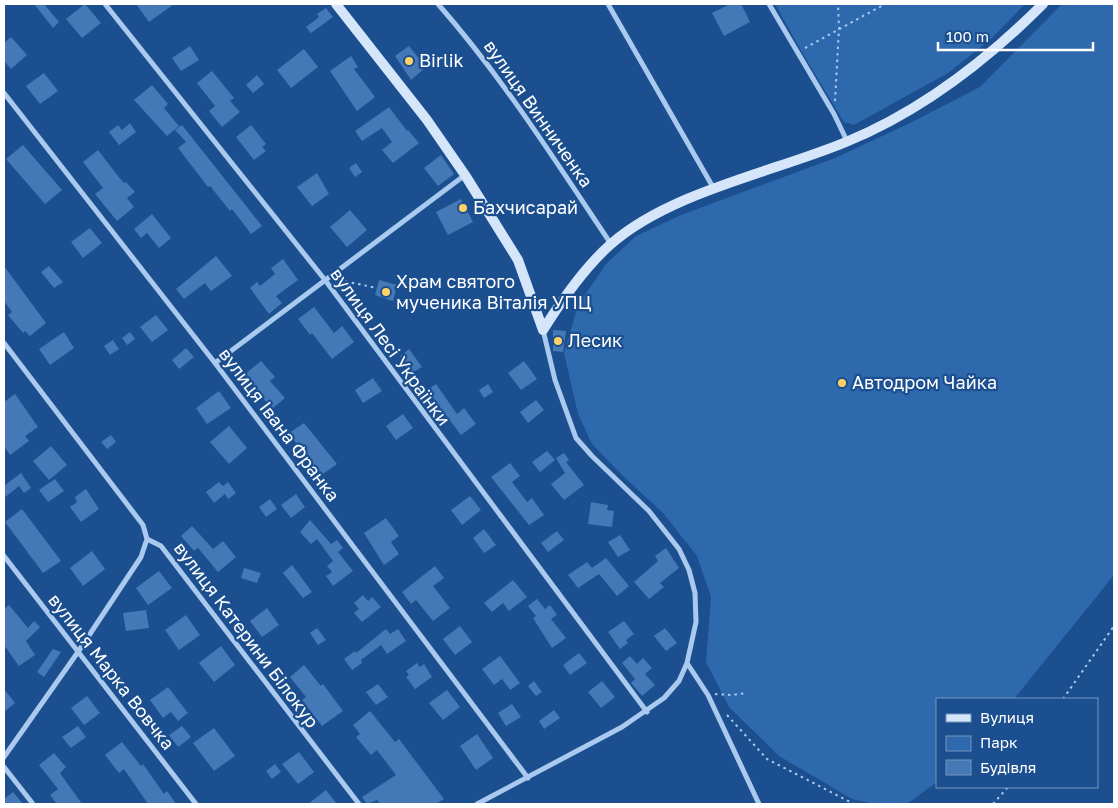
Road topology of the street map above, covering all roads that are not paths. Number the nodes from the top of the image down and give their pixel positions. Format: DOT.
graph roads {
  1 [pos="106,4"];
  2 [pos="336,4"];
  3 [pos="438,4"];
  4 [pos="608,4"];
  5 [pos="769,4"];
  6 [pos="1043,4"];
  7 [pos="4,93"];
  8 [pos="847,142"];
  9 [pos="465,175"];
  10 [pos="714,189"];
  11 [pos="611,244"];
  12 [pos="325,280"];
  13 [pos="543,330"];
  14 [pos="4,343"];
  15 [pos="215,363"];
  16 [pos="147,539"];
  17 [pos="4,556"];
  18 [pos="78,652"];
  19 [pos="688,663"];
  20 [pos="646,712"];
  21 [pos="4,757"];
  22 [pos="4,767"];
  23 [pos="528,778"];
  24 [pos="33,804"];
  25 [pos="196,804"];
  26 [pos="359,804"];
  27 [pos="477,804"];
  28 [pos="759,804"];
  1 -- 12 [label="street, вулиця Лесі Українки"];
  2 -- 9 [label="street"];
  3 -- 11 [label="street, вулиця Винниченка"];
  4 -- 10 [label="street"];
  5 -- 8 [label="street"];
  6 -- 8 [label="street"];
  7 -- 15 [label="street, вулиця Івана Франка"];
  8 -- 10 [label="street"];
  9 -- 12 [label="street"];
  9 -- 13 [label="street"];
  10 -- 11 [label="street"];
  11 -- 13 [label="street"];
  12 -- 15 [label="street"];
  12 -- 20 [label="street, вулиця Лесі Українки"];
  13 -- 19 [label="street"];
  14 -- 16 [label="street, вулиця Катерини Білокур"];
  15 -- 23 [label="street, вулиця Івана Франка"];
  16 -- 18 [label="street"];
  16 -- 26 [label="street, вулиця Катерини Білокур"];
  17 -- 18 [label="street, вулиця Марка Вовчка"];
  18 -- 21 [label="street"];
  18 -- 25 [label="street, вулиця Марка Вовчка"];
  19 -- 20 [label="street"];
  19 -- 28 [label="street"];
  20 -- 23 [label="street"];
  22 -- 24 [label="street"];
  23 -- 27 [label="street"];
}
